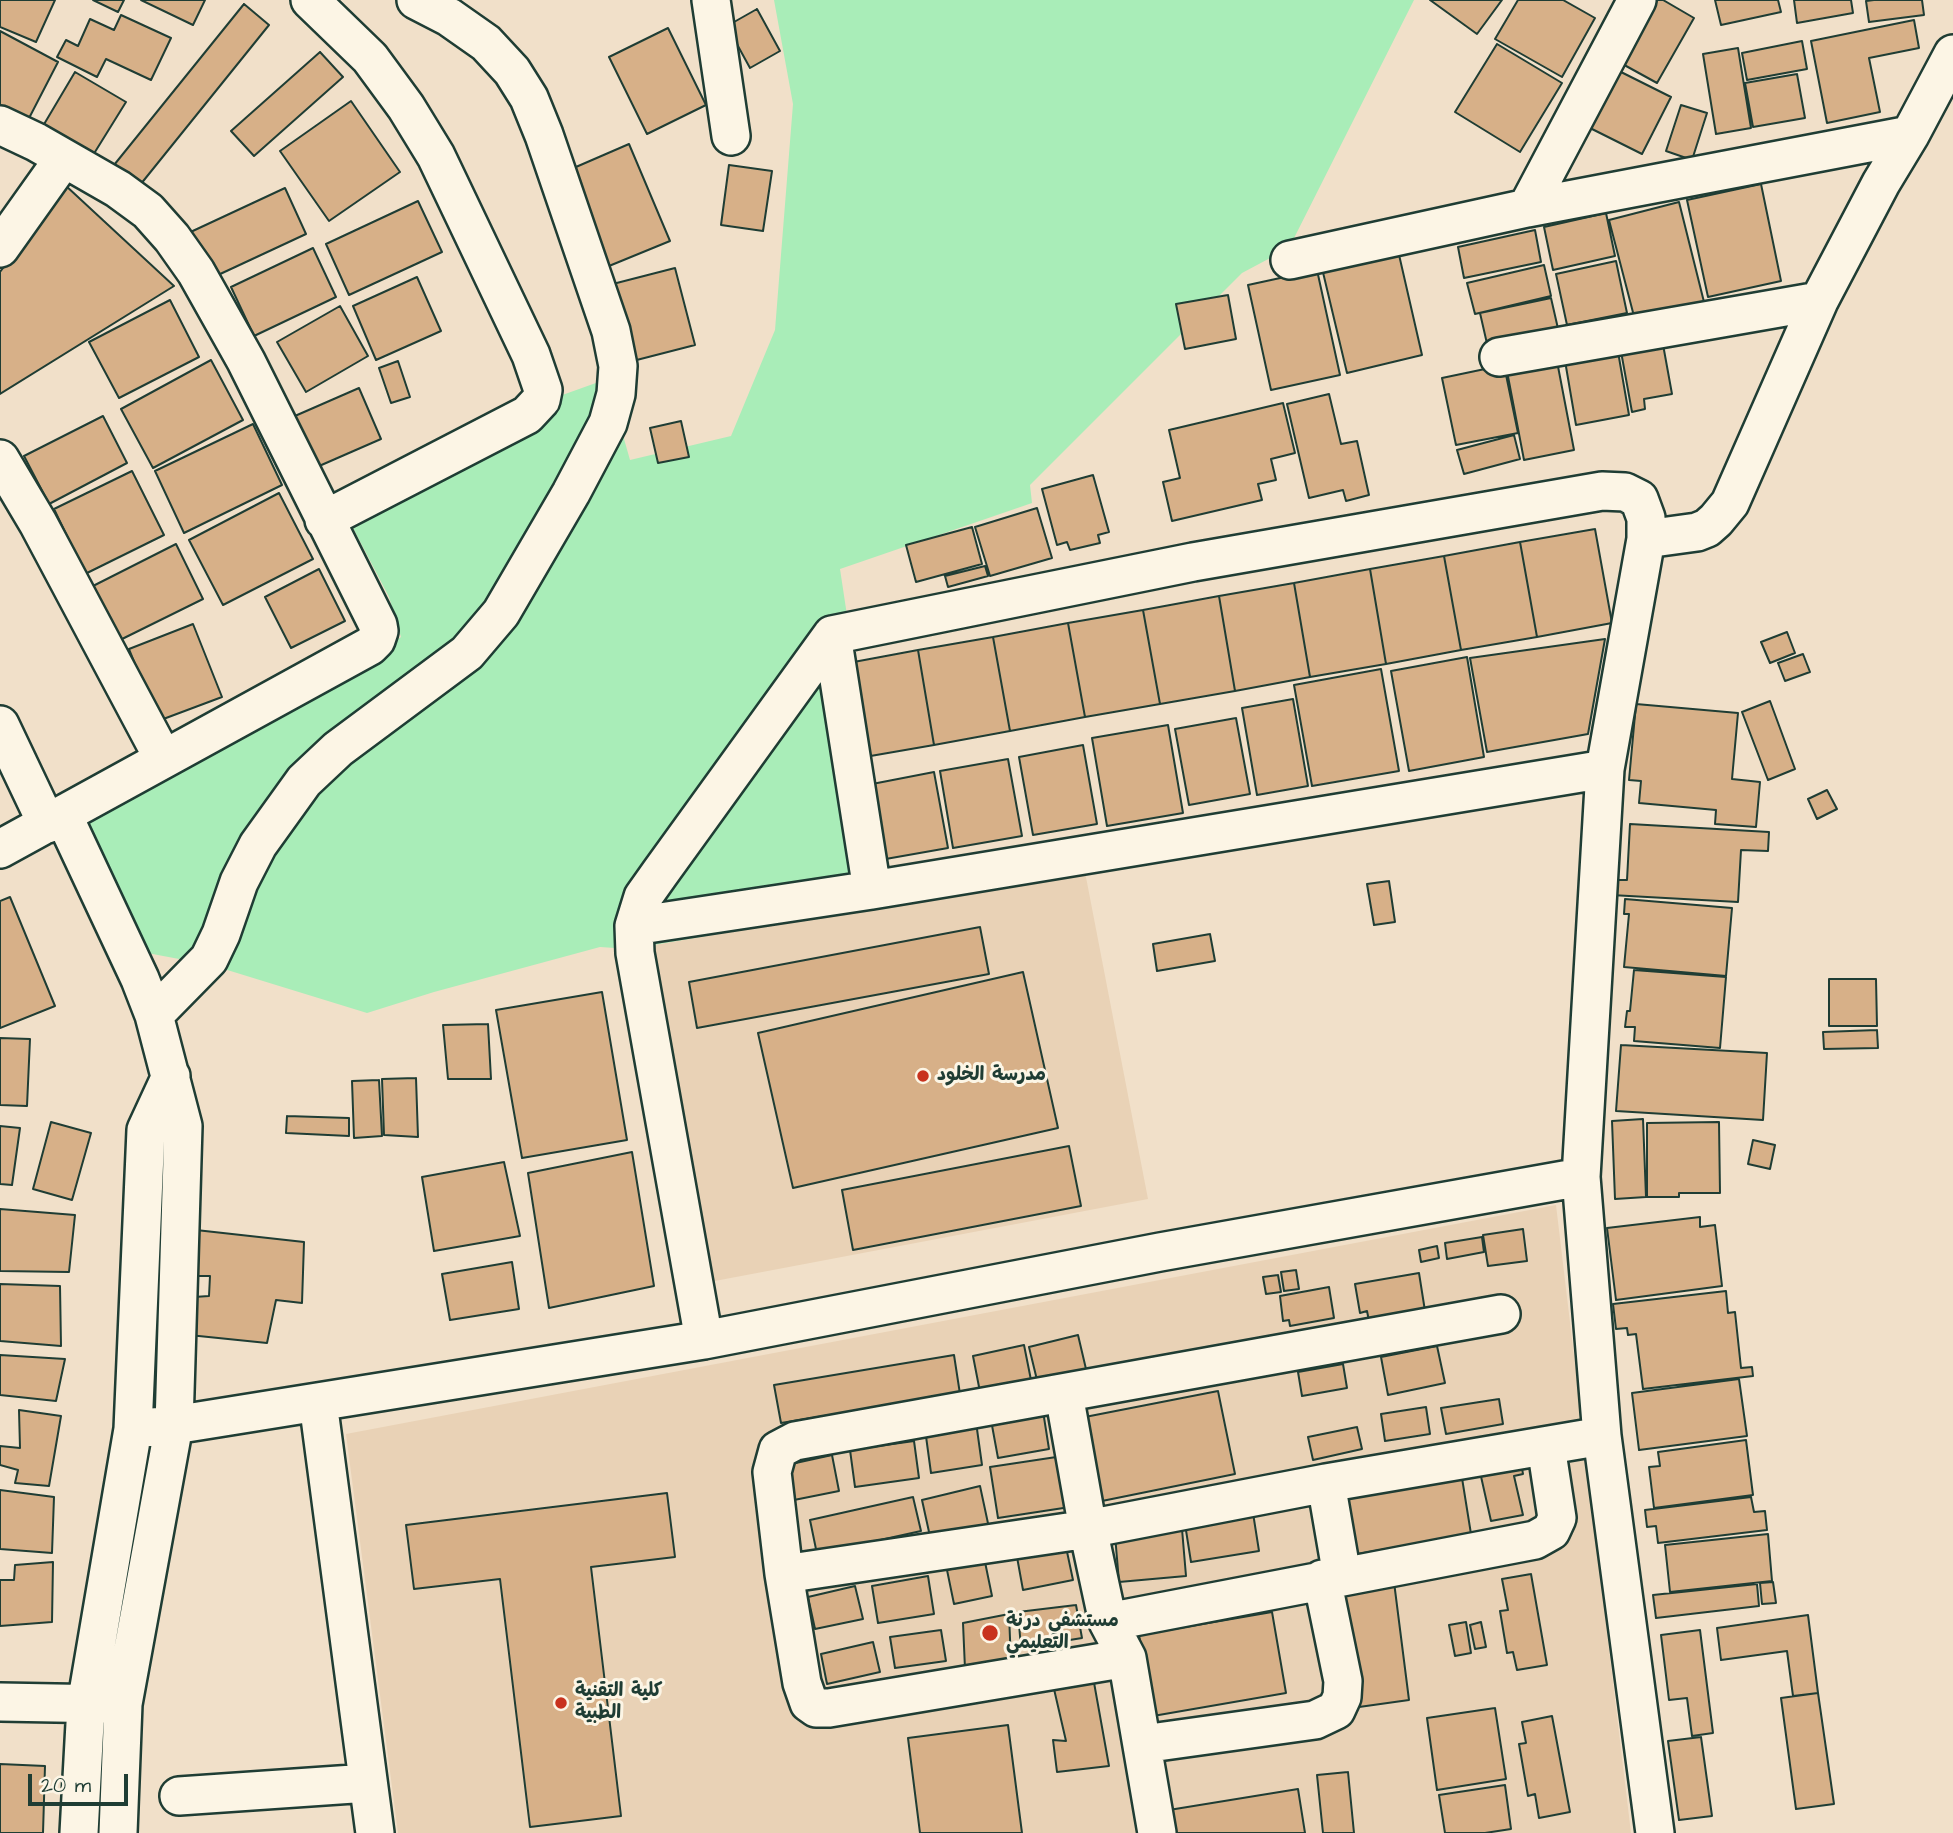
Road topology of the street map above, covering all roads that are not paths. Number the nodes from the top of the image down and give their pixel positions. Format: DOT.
graph roads {
  1 [pos="310,0"];
  2 [pos="416,0"];
  3 [pos="711,0"];
  4 [pos="1637,0"];
  5 [pos="1953,54"];
  6 [pos="0,125"];
  7 [pos="1910,135"];
  8 [pos="731,136"];
  9 [pos="64,158"];
  10 [pos="1527,208"];
  11 [pos="0,248"];
  12 [pos="1290,260"];
  13 [pos="1819,301"];
  14 [pos="1499,357"];
  15 [pos="4,476"];
  16 [pos="324,520"];
  17 [pos="1646,539"];
  18 [pos="832,635"];
  19 [pos="0,725"];
  20 [pos="163,758"];
  21 [pos="1605,769"];
  22 [pos="55,820"];
  23 [pos="0,849"];
  24 [pos="872,890"];
  25 [pos="634,926"];
  26 [pos="154,1015"];
  27 [pos="171,1076"];
  28 [pos="1581,1177"];
  29 [pos="1501,1314"];
  30 [pos="704,1340"];
  31 [pos="1064,1394"];
  32 [pos="318,1402"];
  33 [pos="174,1425"];
  34 [pos="133,1429"];
  35 [pos="1602,1436"];
  36 [pos="1546,1446"];
  37 [pos="1326,1483"];
  38 [pos="1088,1529"];
  39 [pos="784,1574"];
  40 [pos="1332,1578"];
  41 [pos="1108,1622"];
  42 [pos="1127,1658"];
  43 [pos="0,1702"];
  44 [pos="123,1704"];
  45 [pos="86,1705"];
  46 [pos="1143,1744"];
  47 [pos="369,1783"];
  48 [pos="179,1797"];
  49 [pos="79,1833"];
  50 [pos="117,1833"];
  51 [pos="375,1833"];
  52 [pos="1157,1833"];
  53 [pos="1655,1833"];
  1 -- 16 [label="street"];
  2 -- 26 [label="street"];
  3 -- 8 [label="street"];
  4 -- 10 [label="street"];
  5 -- 7 [label="street"];
  6 -- 9 [label="street"];
  7 -- 10 [label="street"];
  7 -- 13 [label="street"];
  9 -- 11 [label="street"];
  9 -- 16 [label="street"];
  10 -- 12 [label="street"];
  13 -- 14 [label="street"];
  13 -- 17 [label="street"];
  15 -- 20 [label="street"];
  16 -- 20 [label="street"];
  17 -- 18 [label="street"];
  17 -- 21 [label="street"];
  18 -- 24 [label="street"];
  18 -- 25 [label="street"];
  19 -- 22 [label="street"];
  20 -- 22 [label="street"];
  21 -- 24 [label="street"];
  21 -- 28 [label="street"];
  22 -- 23 [label="street"];
  22 -- 26 [label="street"];
  24 -- 25 [label="street"];
  25 -- 30 [label="street"];
  26 -- 27 [label="street"];
  27 -- 33 [label="street"];
  27 -- 34 [label="street"];
  28 -- 30 [label="street"];
  28 -- 35 [label="street"];
  29 -- 31 [label="street"];
  30 -- 32 [label="street"];
  31 -- 38 [label="street"];
  31 -- 39 [label="street"];
  32 -- 33 [label="street"];
  32 -- 47 [label="street"];
  33 -- 34 [label="street"];
  33 -- 44 [label="street"];
  34 -- 45 [label="street"];
  35 -- 36 [label="street"];
  35 -- 53 [label="street"];
  36 -- 37 [label="street"];
  36 -- 40 [label="street"];
  37 -- 38 [label="street"];
  37 -- 40 [label="street"];
  38 -- 39 [label="street"];
  38 -- 41 [label="street"];
  39 -- 42 [label="street"];
  40 -- 41 [label="street"];
  40 -- 46 [label="street"];
  41 -- 42 [label="street"];
  42 -- 46 [label="street"];
  43 -- 45 [label="street"];
  44 -- 45 [label="street"];
  44 -- 50 [label="street"];
  45 -- 49 [label="street"];
  46 -- 52 [label="street"];
  47 -- 48 [label="street"];
  47 -- 51 [label="street"];
}
